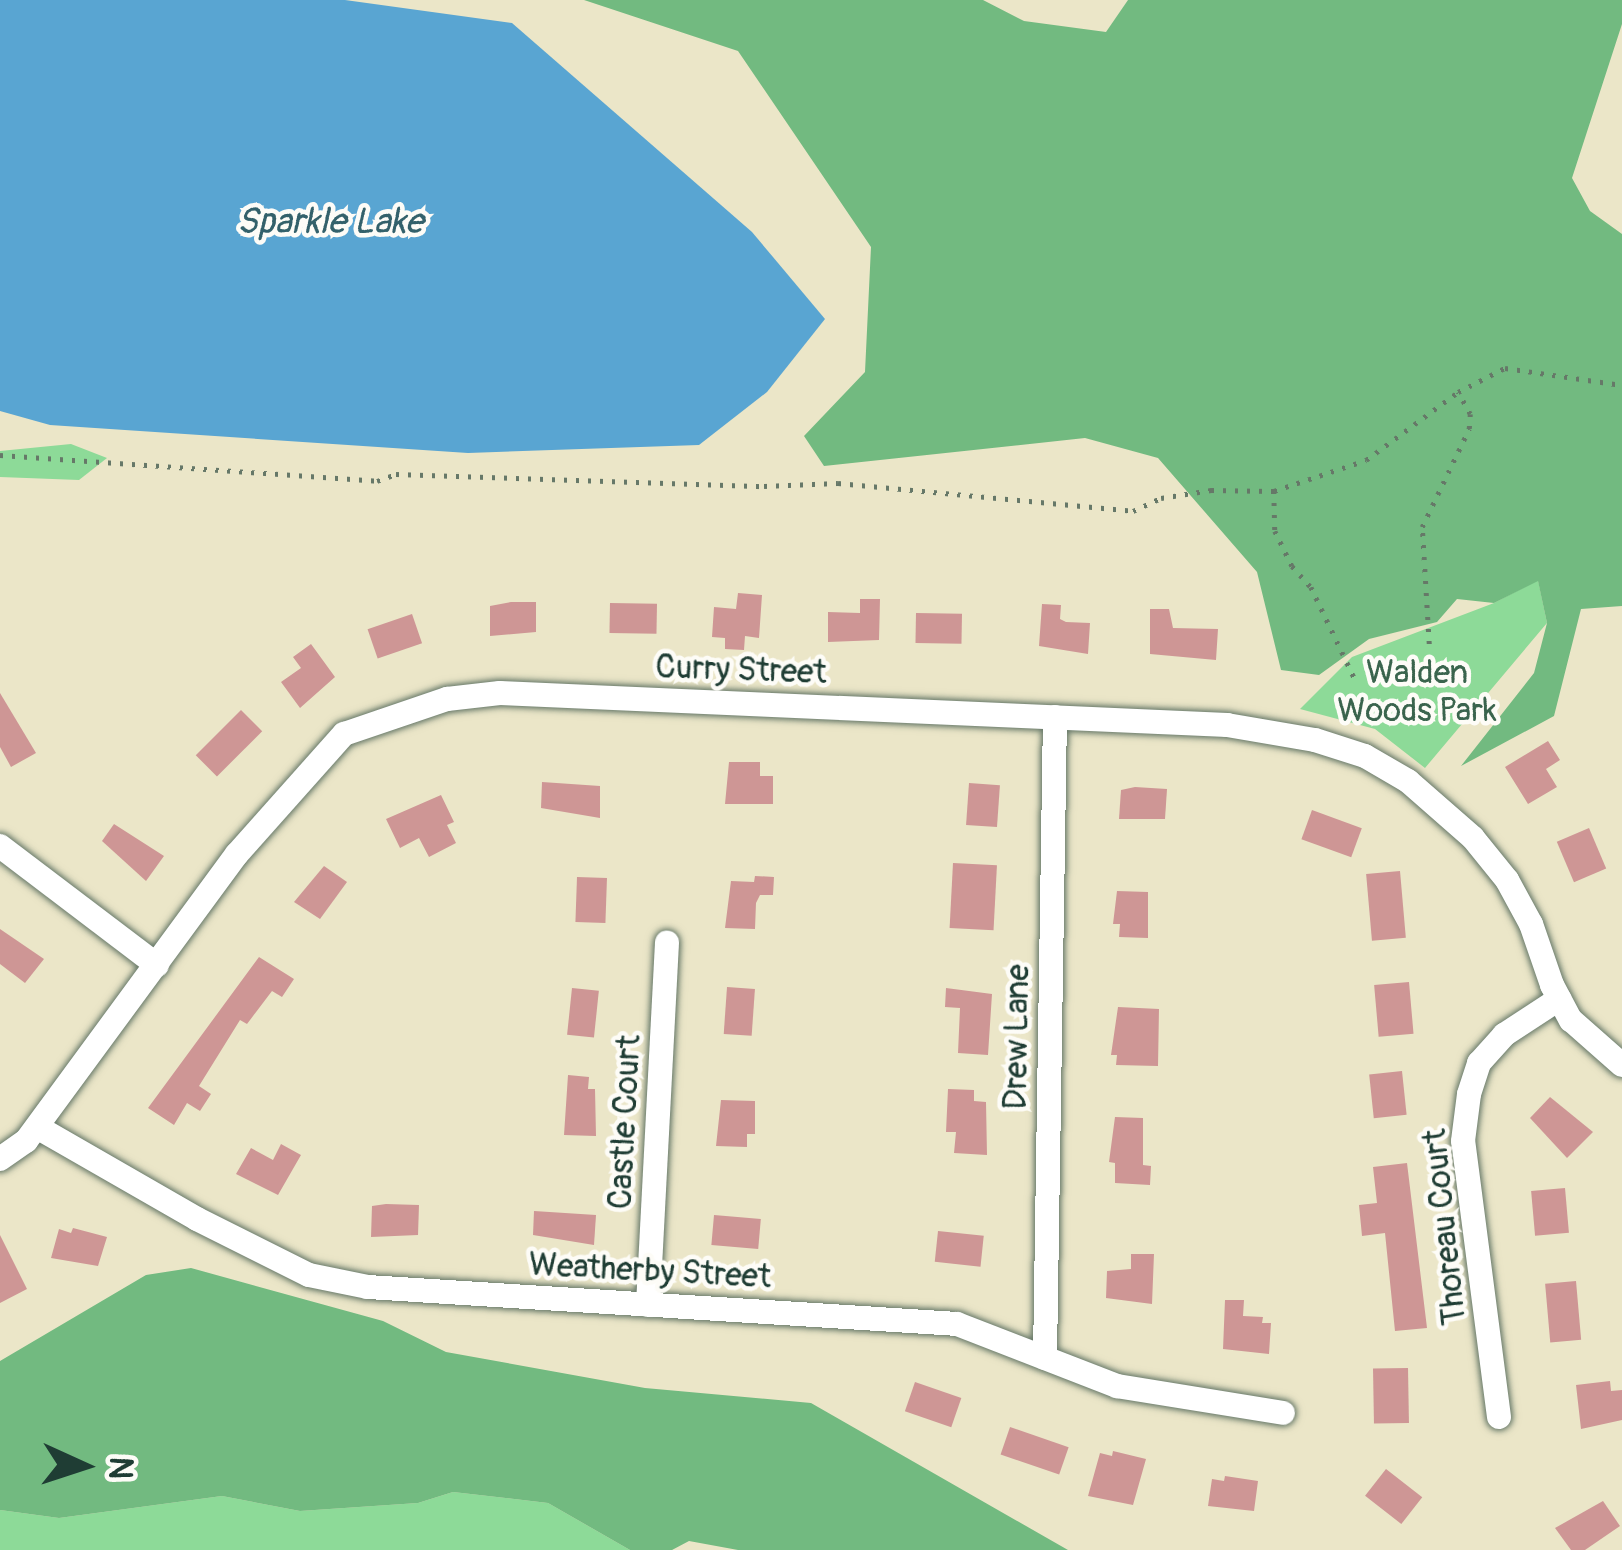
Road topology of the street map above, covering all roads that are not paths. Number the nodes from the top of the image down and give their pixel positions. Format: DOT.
graph roads {
  1 [pos="1055,717"];
  2 [pos="0,846"];
  3 [pos="668,942"];
  4 [pos="158,965"];
  5 [pos="1559,999"];
  6 [pos="1622,1065"];
  7 [pos="37,1127"];
  8 [pos="0,1159"];
  9 [pos="648,1305"];
  10 [pos="1045,1358"];
  11 [pos="1283,1413"];
  12 [pos="1499,1417"];
  1 -- 4 [label="street, Curry Street"];
  1 -- 5 [label="street, Curry Street"];
  1 -- 10 [label="street, Drew Lane"];
  2 -- 4 [label="street"];
  3 -- 9 [label="street, Castle Court"];
  4 -- 7 [label="street, Curry Street"];
  5 -- 6 [label="street"];
  5 -- 12 [label="street, Thoreau Court"];
  7 -- 8 [label="street, Curry Street"];
  7 -- 9 [label="street, Weatherby Street"];
  9 -- 10 [label="street, Weatherby Street"];
  10 -- 11 [label="street, Weatherby Street"];
}
